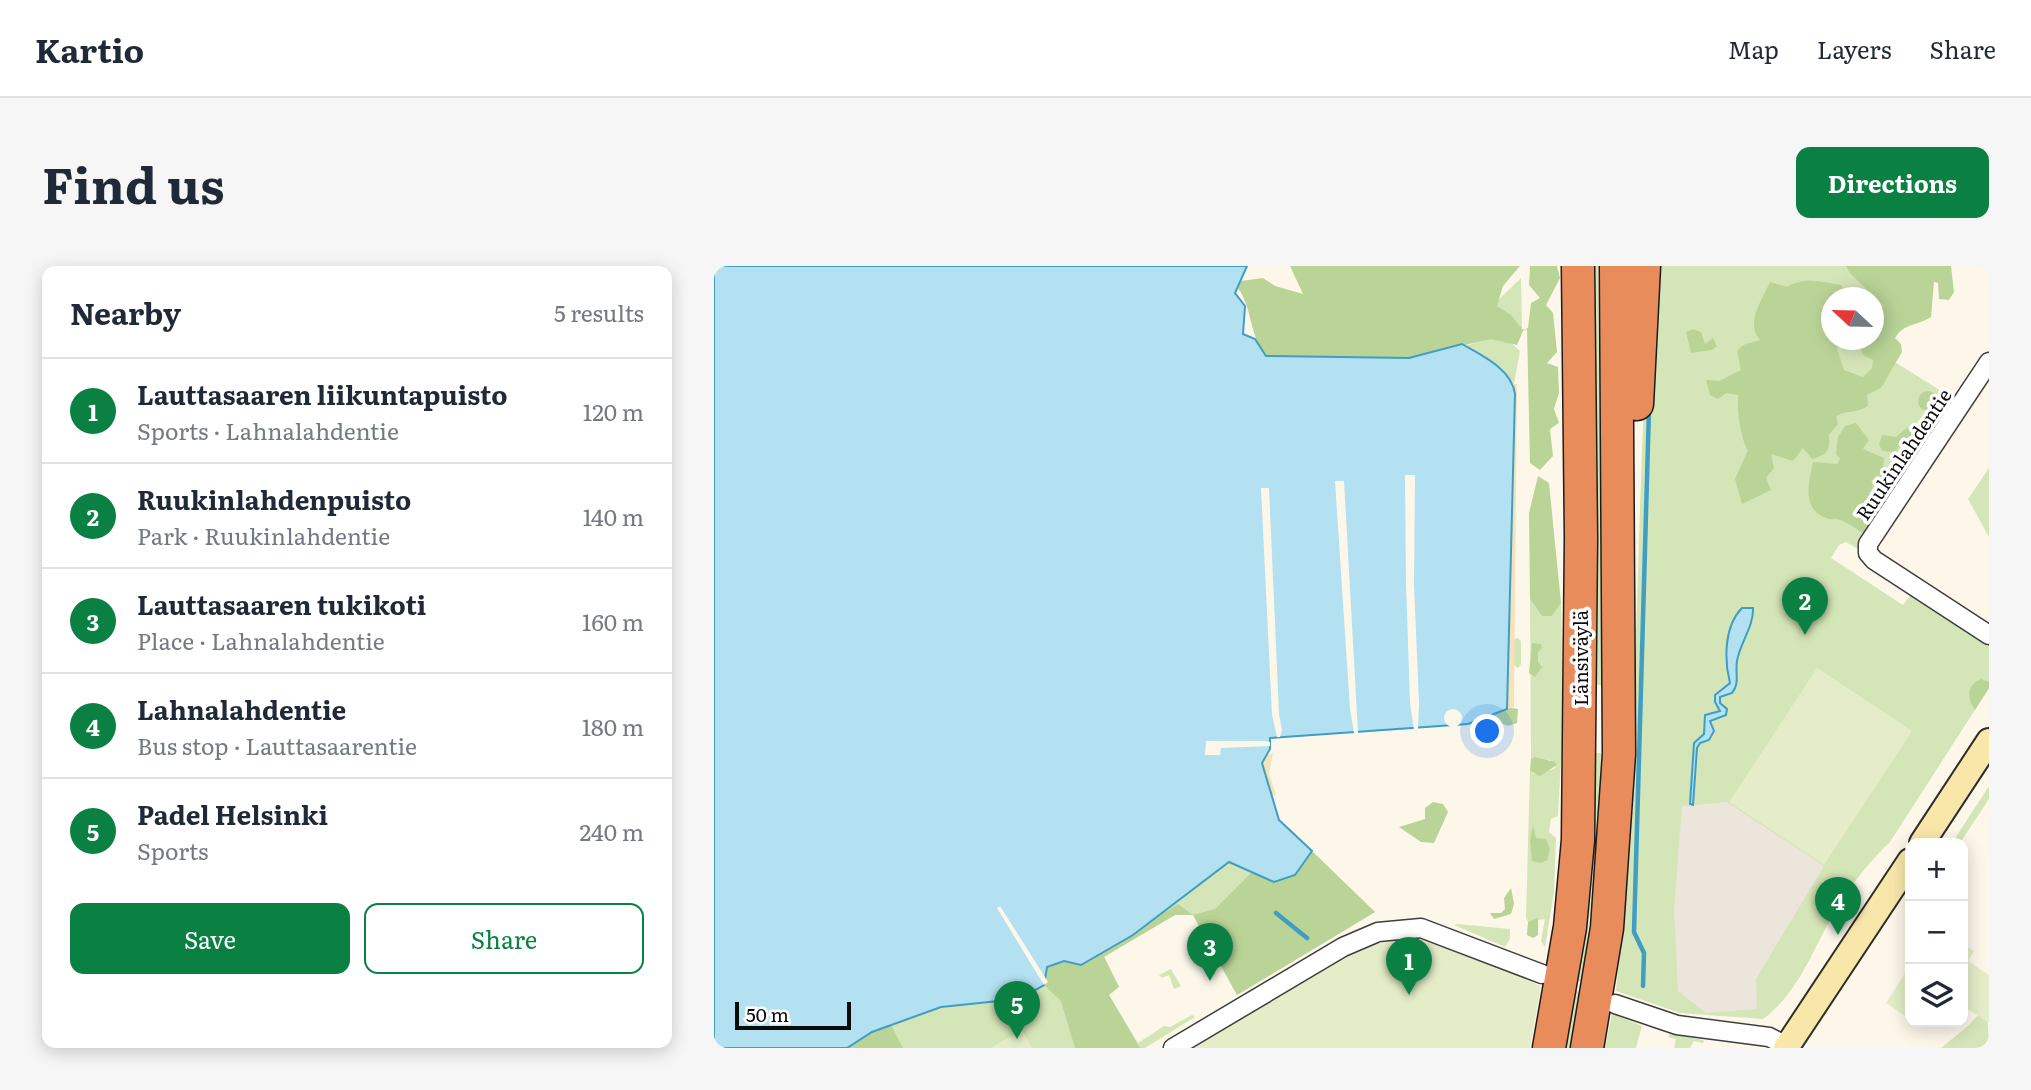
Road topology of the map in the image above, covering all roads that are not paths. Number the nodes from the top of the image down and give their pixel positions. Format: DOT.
graph roads {
  1 [pos="1577,266"];
  2 [pos="1616,266"];
  3 [pos="1644,266"];
  4 [pos="1989,362"];
  5 [pos="1619,583"];
  6 [pos="1989,635"];
  7 [pos="1989,741"];
  8 [pos="1925,838"];
  9 [pos="1905,868"];
  10 [pos="1542,974"];
  11 [pos="1615,1004"];
  12 [pos="1786,1047"];
  13 [pos="1173,1048"];
  14 [pos="1549,1048"];
  15 [pos="1587,1048"];
  1 -- 14 [label="highway, Länsiväylä"];
  2 -- 5 [label="highway, Länsiväylä"];
  3 -- 5 [label="highway"];
  4 -- 6 [label="street, Ruukinlahdentie"];
  5 -- 15 [label="highway, Länsiväylä"];
  7 -- 8 [label="main road"];
  9 -- 12 [label="main road"];
  10 -- 13 [label="street"];
  11 -- 12 [label="street"];
}
